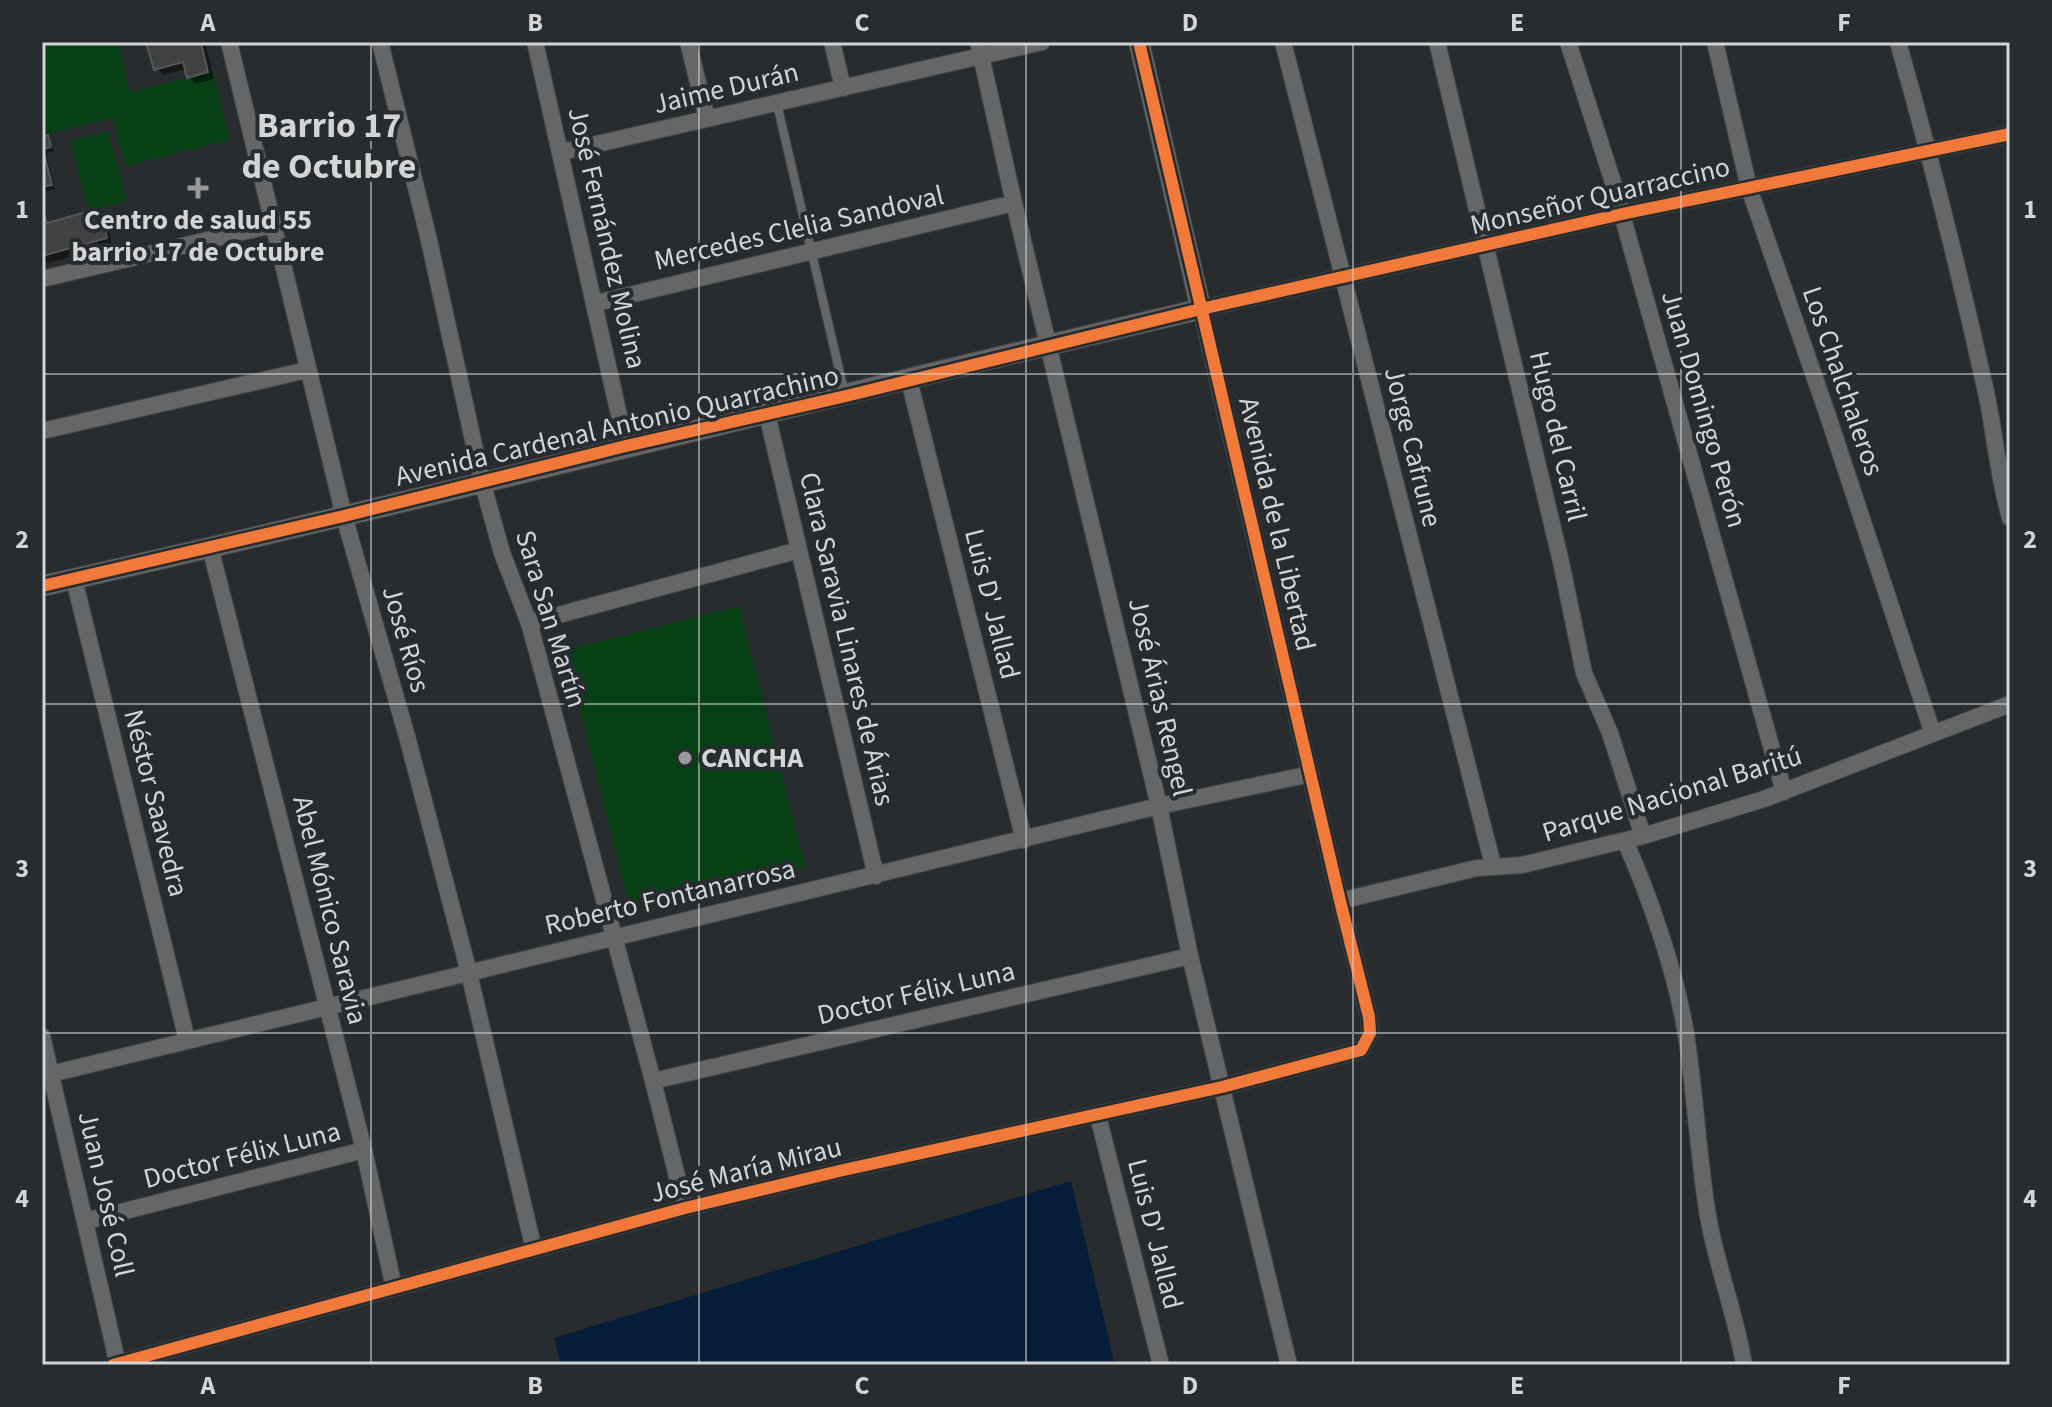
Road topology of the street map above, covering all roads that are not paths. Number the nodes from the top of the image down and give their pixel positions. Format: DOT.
graph roads {
  1 [pos="229,42"];
  2 [pos="380,42"];
  3 [pos="535,42"];
  4 [pos="688,42"];
  5 [pos="832,42"];
  6 [pos="1042,42"];
  7 [pos="1139,42"];
  8 [pos="1283,42"];
  9 [pos="1437,42"];
  10 [pos="1568,42"];
  11 [pos="1715,42"];
  12 [pos="1898,42"];
  13 [pos="980,49"];
  14 [pos="843,88"];
  15 [pos="777,104"];
  16 [pos="707,119"];
  17 [pos="2010,134"];
  18 [pos="562,152"];
  19 [pos="1929,152"];
  20 [pos="1749,188"];
  21 [pos="1014,203"];
  22 [pos="1622,214"];
  23 [pos="272,225"];
  24 [pos="1487,246"];
  25 [pos="812,253"];
  26 [pos="1342,277"];
  27 [pos="42,279"];
  28 [pos="596,303"];
  29 [pos="1201,309"];
  30 [pos="1049,344"];
  31 [pos="307,370"];
  32 [pos="909,380"];
  33 [pos="846,396"];
  34 [pos="767,414"];
  35 [pos="42,431"];
  36 [pos="626,446"];
  37 [pos="482,481"];
  38 [pos="344,516"];
  39 [pos="2010,518"];
  40 [pos="210,547"];
  41 [pos="799,550"];
  42 [pos="74,579"];
  43 [pos="42,586"];
  44 [pos="529,623"];
  45 [pos="2010,704"];
  46 [pos="1933,734"];
  47 [pos="1311,774"];
  48 [pos="1784,792"];
  49 [pos="1159,806"];
  50 [pos="1643,836"];
  51 [pos="1024,840"];
  52 [pos="1625,841"];
  53 [pos="1493,865"];
  54 [pos="876,876"];
  55 [pos="1340,901"];
  56 [pos="613,937"];
  57 [pos="1190,956"];
  58 [pos="469,973"];
  59 [pos="328,1007"];
  60 [pos="1369,1017"];
  61 [pos="42,1036"];
  62 [pos="187,1040"];
  63 [pos="47,1074"];
  64 [pos="653,1081"];
  65 [pos="1222,1087"];
  66 [pos="1098,1116"];
  67 [pos="364,1150"];
  68 [pos="685,1208"];
  69 [pos="86,1221"];
  70 [pos="534,1250"];
  71 [pos="394,1288"];
  72 [pos="116,1365"];
  73 [pos="1161,1365"];
  74 [pos="1289,1365"];
  75 [pos="1744,1365"];
  1 -- 23 [label="street, José Ríos"];
  2 -- 37 [label="street, Sara San Martín"];
  3 -- 18 [label="street, José Fernández Molina"];
  4 -- 16 [label="street"];
  5 -- 14 [label="street"];
  6 -- 13 [label="street, Jaime Durán"];
  7 -- 29 [label="street, Avenida de la Libertad"];
  8 -- 26 [label="street, Jorge Cafrune"];
  9 -- 24 [label="street, Hugo del Carril"];
  10 -- 22 [label="street, Juan Domingo Perón"];
  11 -- 20 [label="street, Los Chalchaleros"];
  12 -- 19 [label="street"];
  13 -- 14 [label="street, Jaime Durán"];
  13 -- 21 [label="street, José Árias Rengel"];
  14 -- 15 [label="street, Jaime Durán"];
  15 -- 16 [label="street, Jaime Durán"];
  15 -- 25 [label="lane"];
  16 -- 18 [label="street, Jaime Durán"];
  17 -- 19 [label="street, Monseñor Quarraccino"];
  18 -- 28 [label="street, José Fernández Molina"];
  19 -- 20 [label="street, Monseñor Quarraccino"];
  19 -- 39 [label="street"];
  20 -- 22 [label="street, Monseñor Quarraccino"];
  20 -- 46 [label="street, Los Chalchaleros"];
  21 -- 25 [label="street, Mercedes Clelia Sandoval"];
  21 -- 30 [label="street, José Árias Rengel"];
  22 -- 24 [label="street, Monseñor Quarraccino"];
  22 -- 48 [label="street, Juan Domingo Perón"];
  23 -- 27 [label="street"];
  23 -- 31 [label="street, José Ríos"];
  24 -- 26 [label="street, Monseñor Quarraccino"];
  24 -- 50 [label="street, Hugo del Carril"];
  25 -- 28 [label="street, Mercedes Clelia Sandoval"];
  25 -- 33 [label="lane"];
  26 -- 29 [label="street, Monseñor Quarraccino"];
  26 -- 53 [label="street, Jorge Cafrune"];
  28 -- 36 [label="street, José Fernández Molina"];
  29 -- 30 [label="street, Avenida Cardenal Antonio Quarrachino"];
  29 -- 47 [label="street, Avenida de la Libertad"];
  30 -- 32 [label="street, Avenida Cardenal Antonio Quarrachino"];
  30 -- 49 [label="street, José Árias Rengel"];
  31 -- 35 [label="street"];
  31 -- 38 [label="street, José Ríos"];
  32 -- 33 [label="street, Avenida Cardenal Antonio Quarrachino"];
  32 -- 51 [label="street, Luis D' Jallad"];
  33 -- 34 [label="street, Avenida Cardenal Antonio Quarrachino"];
  34 -- 36 [label="street, Avenida Cardenal Antonio Quarrachino"];
  34 -- 41 [label="street, Clara Saravia Linares de Árias"];
  36 -- 37 [label="street, Avenida Cardenal Antonio Quarrachino"];
  37 -- 38 [label="street, Avenida Cardenal Antonio Quarrachino"];
  37 -- 44 [label="street, Sara San Martín"];
  38 -- 40 [label="street, Avenida Cardenal Antonio Quarrachino"];
  38 -- 58 [label="street, José Ríos"];
  40 -- 42 [label="street, Avenida Cardenal Antonio Quarrachino"];
  40 -- 59 [label="street, Abel Mónico Saravia"];
  41 -- 44 [label="street"];
  41 -- 54 [label="street, Clara Saravia Linares de Árias"];
  42 -- 43 [label="street, Avenida Cardenal Antonio Quarrachino"];
  42 -- 62 [label="street, Néstor Saavedra"];
  44 -- 56 [label="street, Sara San Martín"];
  45 -- 46 [label="street, Parque Nacional Baritú"];
  46 -- 48 [label="street, Parque Nacional Baritú"];
  47 -- 49 [label="street, Roberto Fontanarrosa"];
  47 -- 55 [label="street, Avenida de la Libertad"];
  48 -- 50 [label="street, Parque Nacional Baritú"];
  49 -- 51 [label="street, Roberto Fontanarrosa"];
  49 -- 57 [label="street, José Árias Rengel"];
  50 -- 52 [label="street, Parque Nacional Baritú"];
  51 -- 54 [label="street, Roberto Fontanarrosa"];
  52 -- 53 [label="street, Parque Nacional Baritú"];
  52 -- 75 [label="street"];
  53 -- 55 [label="street, Parque Nacional Baritú"];
  54 -- 56 [label="street, Roberto Fontanarrosa"];
  55 -- 60 [label="street, Avenida de la Libertad"];
  56 -- 58 [label="street, Roberto Fontanarrosa"];
  56 -- 64 [label="street, Sara San Martín"];
  57 -- 64 [label="street, Doctor Félix Luna"];
  57 -- 65 [label="street, José Árias Rengel"];
  58 -- 59 [label="street, Roberto Fontanarrosa"];
  58 -- 70 [label="street, José Ríos"];
  59 -- 62 [label="street, Roberto Fontanarrosa"];
  59 -- 67 [label="street, Abel Mónico Saravia"];
  60 -- 65 [label="street, José María Mirau"];
  61 -- 63 [label="street, Juan José Coll"];
  62 -- 63 [label="street, Roberto Fontanarrosa"];
  63 -- 69 [label="street, Juan José Coll"];
  64 -- 68 [label="street, Sara San Martín"];
  65 -- 66 [label="street, José María Mirau"];
  65 -- 74 [label="street, José Árias Rengel"];
  66 -- 68 [label="street, José María Mirau"];
  66 -- 73 [label="street, Luis D' Jallad"];
  67 -- 69 [label="street, Doctor Félix Luna"];
  67 -- 71 [label="street, Abel Mónico Saravia"];
  68 -- 70 [label="street, José María Mirau"];
  69 -- 72 [label="street, Juan José Coll"];
  70 -- 71 [label="street, José María Mirau"];
  71 -- 72 [label="street, José María Mirau"];
}
